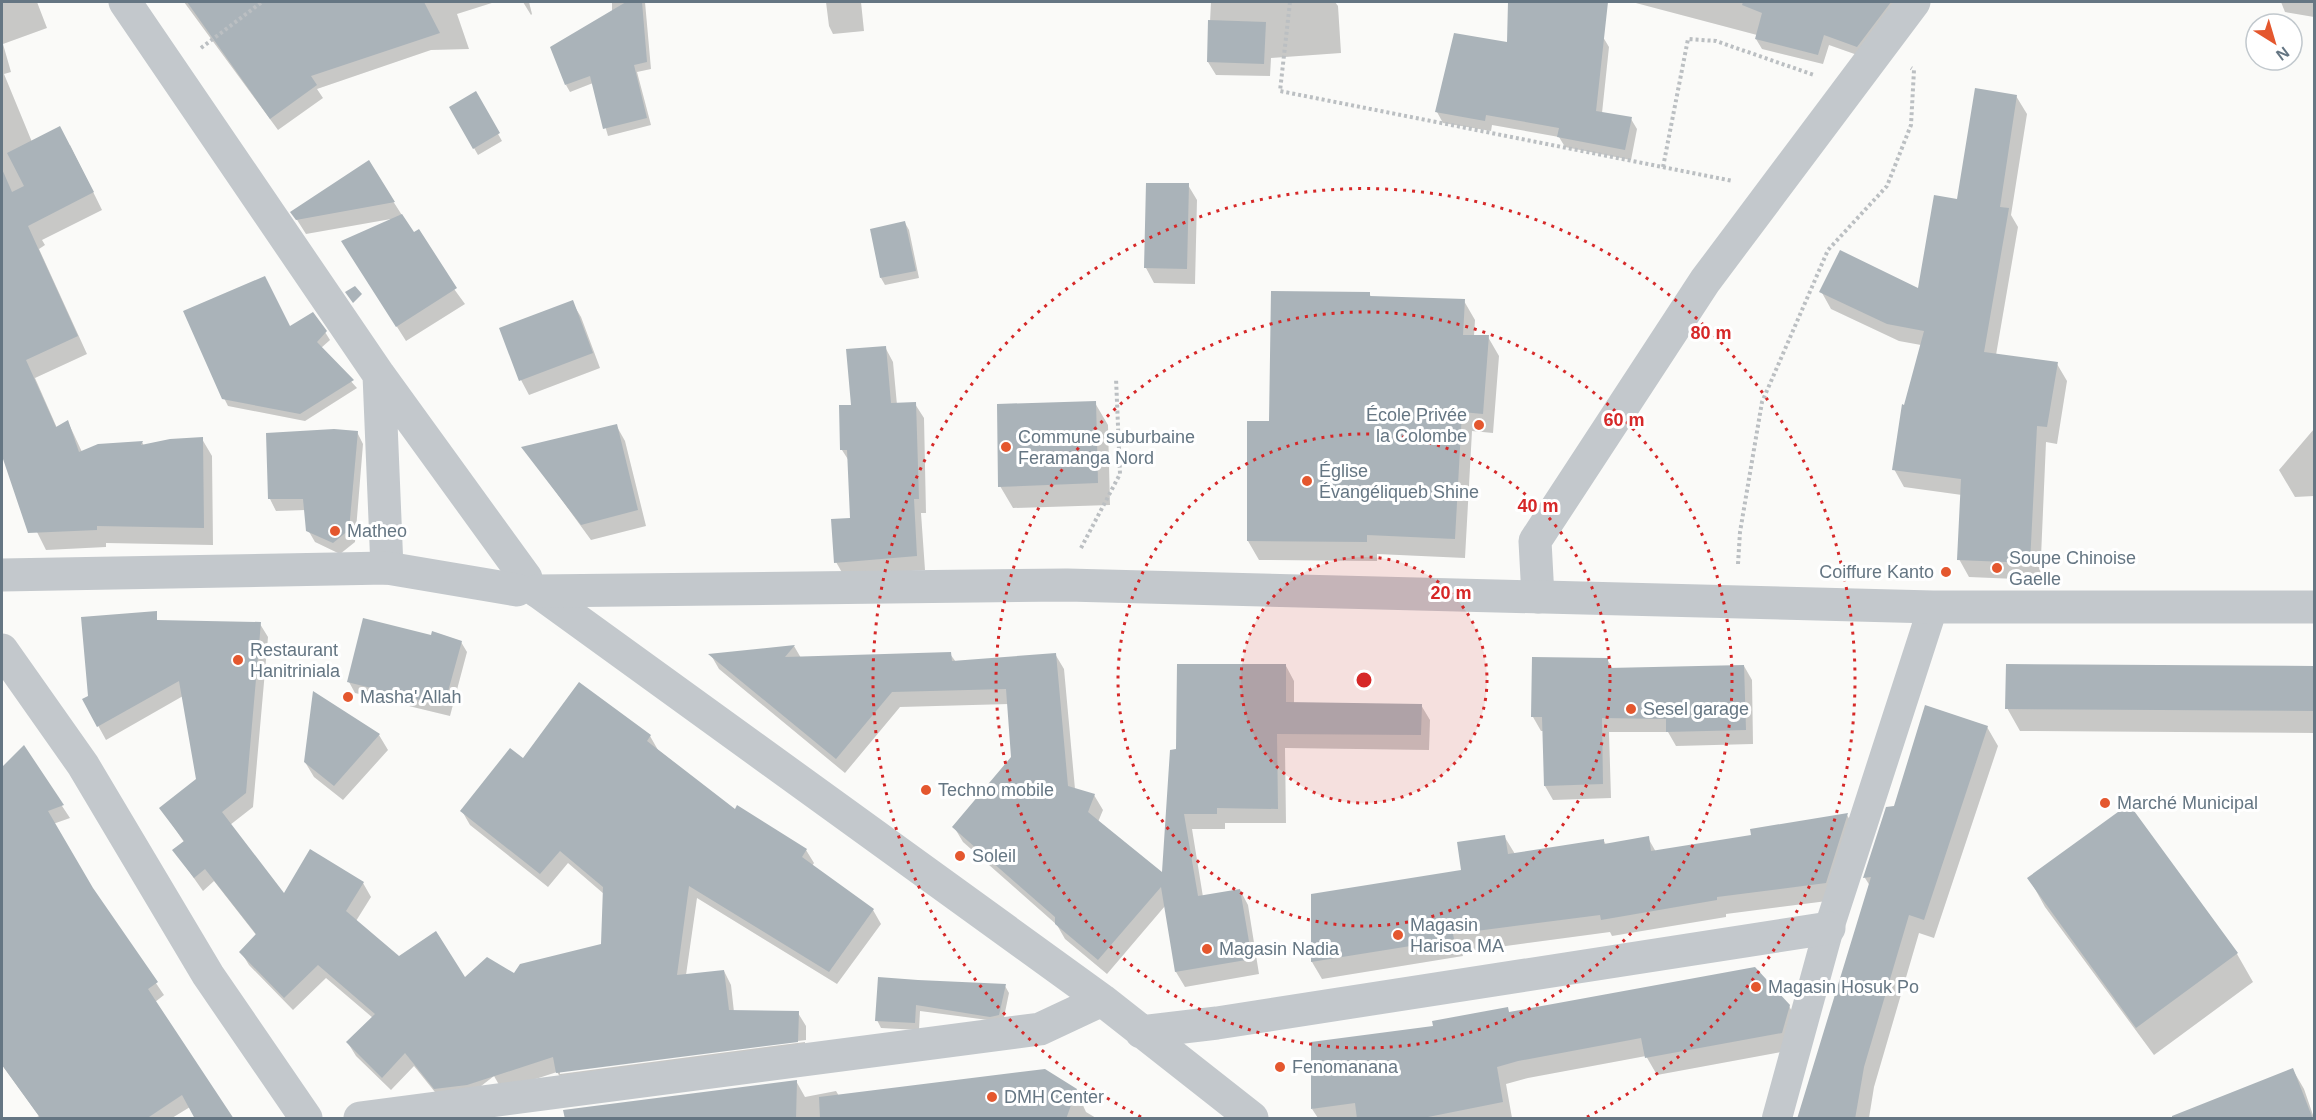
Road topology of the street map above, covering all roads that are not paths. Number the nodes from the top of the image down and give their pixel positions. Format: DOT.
graph roads {
  1 [pos="125,2"];
  2 [pos="1914,2"];
  3 [pos="380,375"];
  4 [pos="387,568"];
  5 [pos="2,576"];
  6 [pos="527,586"];
  7 [pos="1538,597"];
  8 [pos="1934,607"];
  9 [pos="2314,607"];
  10 [pos="2,650"];
  11 [pos="1829,928"];
  12 [pos="1102,1000"];
  13 [pos="1141,1032"];
  14 [pos="306,1119"];
  15 [pos="360,1119"];
  16 [pos="1252,1119"];
  17 [pos="1777,1119"];
  1 -- 3 [label="street"];
  2 -- 7 [label="street"];
  3 -- 4 [label="street"];
  3 -- 6 [label="street"];
  4 -- 5 [label="street"];
  4 -- 6 [label="street"];
  6 -- 7 [label="street"];
  6 -- 12 [label="street"];
  7 -- 8 [label="street"];
  8 -- 9 [label="street"];
  8 -- 11 [label="street"];
  10 -- 14 [label="street"];
  11 -- 13 [label="street"];
  11 -- 17 [label="street"];
  12 -- 13 [label="street"];
  12 -- 15 [label="street"];
  13 -- 16 [label="street"];
}
